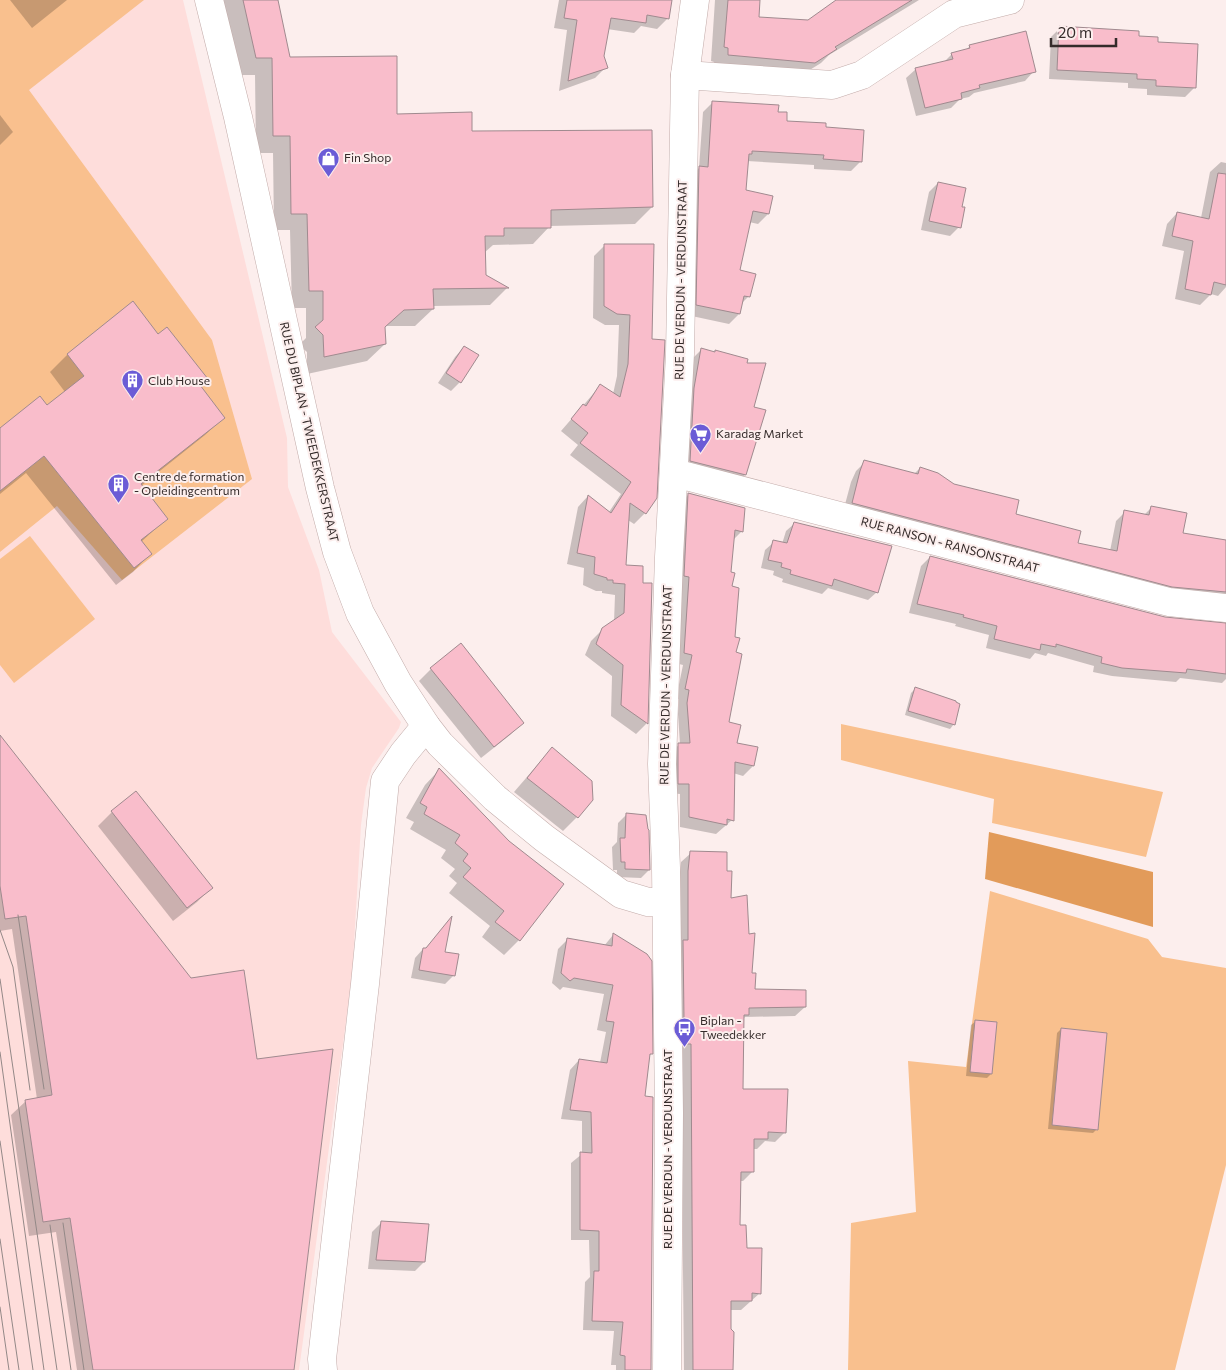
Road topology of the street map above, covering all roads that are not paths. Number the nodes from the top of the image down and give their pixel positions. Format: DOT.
graph roads {
  1 [pos="209,0"];
  2 [pos="695,0"];
  3 [pos="1010,0"];
  4 [pos="685,75"];
  5 [pos="674,475"];
  6 [pos="1226,608"];
  7 [pos="426,726"];
  8 [pos="666,902"];
  9 [pos="323,1370"];
  10 [pos="667,1370"];
  1 -- 7 [label="street, RUE DU BIPLAN - TWEEDEKKERSTRAAT"];
  2 -- 4 [label="street, RUE DE VERDUN - VERDUNSTRAAT"];
  3 -- 4 [label="street"];
  4 -- 5 [label="street, RUE DE VERDUN - VERDUNSTRAAT"];
  5 -- 6 [label="street, RUE RANSON - RANSONSTRAAT"];
  5 -- 8 [label="street, RUE DE VERDUN - VERDUNSTRAAT"];
  7 -- 8 [label="street, RUE DU BIPLAN - TWEEDEKKERSTRAAT"];
  7 -- 9 [label="street"];
  8 -- 10 [label="street, RUE DE VERDUN - VERDUNSTRAAT"];
}
